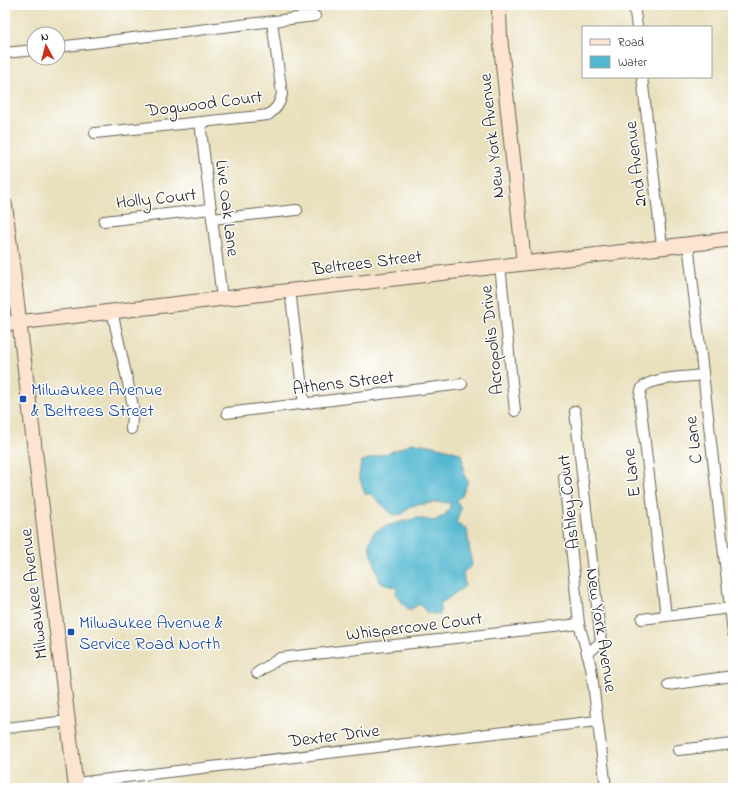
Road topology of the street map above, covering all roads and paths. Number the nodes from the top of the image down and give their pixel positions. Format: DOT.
graph roads {
  1 [pos="501,5"];
  2 [pos="634,5"];
  3 [pos="315,16"];
  4 [pos="272,22"];
  5 [pos="637,26"];
  6 [pos="66,46"];
  7 [pos="26,51"];
  8 [pos="5,53"];
  9 [pos="642,78"];
  10 [pos="200,122"];
  11 [pos="95,133"];
  12 [pos="297,210"];
  13 [pos="6,214"];
  14 [pos="211,214"];
  15 [pos="104,221"];
  16 [pos="733,238"];
  17 [pos="688,243"];
  18 [pos="662,246"];
  19 [pos="524,263"];
  20 [pos="500,266"];
  21 [pos="290,290"];
  22 [pos="222,298"];
  23 [pos="112,311"];
  24 [pos="19,322"];
  25 [pos="5,324"];
  26 [pos="703,375"];
  27 [pos="462,384"];
  28 [pos="304,404"];
  29 [pos="515,411"];
  30 [pos="575,411"];
  31 [pos="227,413"];
  32 [pos="132,429"];
  33 [pos="564,477"];
  34 [pos="730,608"];
  35 [pos="666,616"];
  36 [pos="642,619"];
  37 [pos="579,624"];
  38 [pos="733,633"];
  39 [pos="587,654"];
  40 [pos="257,673"];
  41 [pos="733,676"];
  42 [pos="668,684"];
  43 [pos="68,721"];
  44 [pos="597,721"];
  45 [pos="5,728"];
  46 [pos="733,744"];
  47 [pos="678,750"];
  48 [pos="76,786"];
  49 [pos="606,788"];
  1 -- 19 [label="street, New York Avenue"];
  2 -- 5 [label="street"];
  3 -- 4 [label="street"];
  4 -- 6 [label="street"];
  4 -- 10 [label="street, Dogwood Court"];
  7 -- 8 [label="street"];
  9 -- 18 [label="street, 2nd Avenue"];
  10 -- 11 [label="street, Dogwood Court"];
  10 -- 14 [label="street, Live Oak Lane"];
  12 -- 14 [label="street, Holly Court"];
  13 -- 24 [label="street, Milwaukee Avenue"];
  14 -- 15 [label="street, Holly Court"];
  14 -- 22 [label="street, Live Oak Lane"];
  16 -- 17 [label="street, Beltrees Street"];
  17 -- 18 [label="street, Beltrees Street"];
  17 -- 26 [label="street, C Lane"];
  18 -- 19 [label="street, Beltrees Street"];
  19 -- 20 [label="street, Beltrees Street"];
  20 -- 21 [label="street, Beltrees Street"];
  20 -- 29 [label="street, Acropolis Drive"];
  21 -- 22 [label="street, Beltrees Street"];
  21 -- 28 [label="street"];
  22 -- 23 [label="street, Beltrees Street"];
  23 -- 24 [label="street, Beltrees Street"];
  23 -- 32 [label="street"];
  24 -- 25 [label="street, Beltrees Street"];
  24 -- 43 [label="street, Milwaukee Avenue"];
  26 -- 34 [label="street, C Lane"];
  26 -- 35 [label="street, E Lane"];
  27 -- 28 [label="street, Athens Street"];
  28 -- 31 [label="street, Athens Street"];
  30 -- 39 [label="street, Ashley Court"];
  33 -- 37 [label="street, New York Avenue"];
  34 -- 35 [label="street"];
  34 -- 38 [label="street, C Lane"];
  35 -- 36 [label="street"];
  37 -- 39 [label="street, New York Avenue"];
  37 -- 40 [label="street, Whispercove Court"];
  39 -- 44 [label="street, New York Avenue"];
  41 -- 42 [label="street"];
  43 -- 45 [label="street"];
  43 -- 48 [label="street, Milwaukee Avenue"];
  44 -- 48 [label="street, Dexter Drive"];
  44 -- 49 [label="street, New York Avenue"];
  46 -- 47 [label="street"];
}
